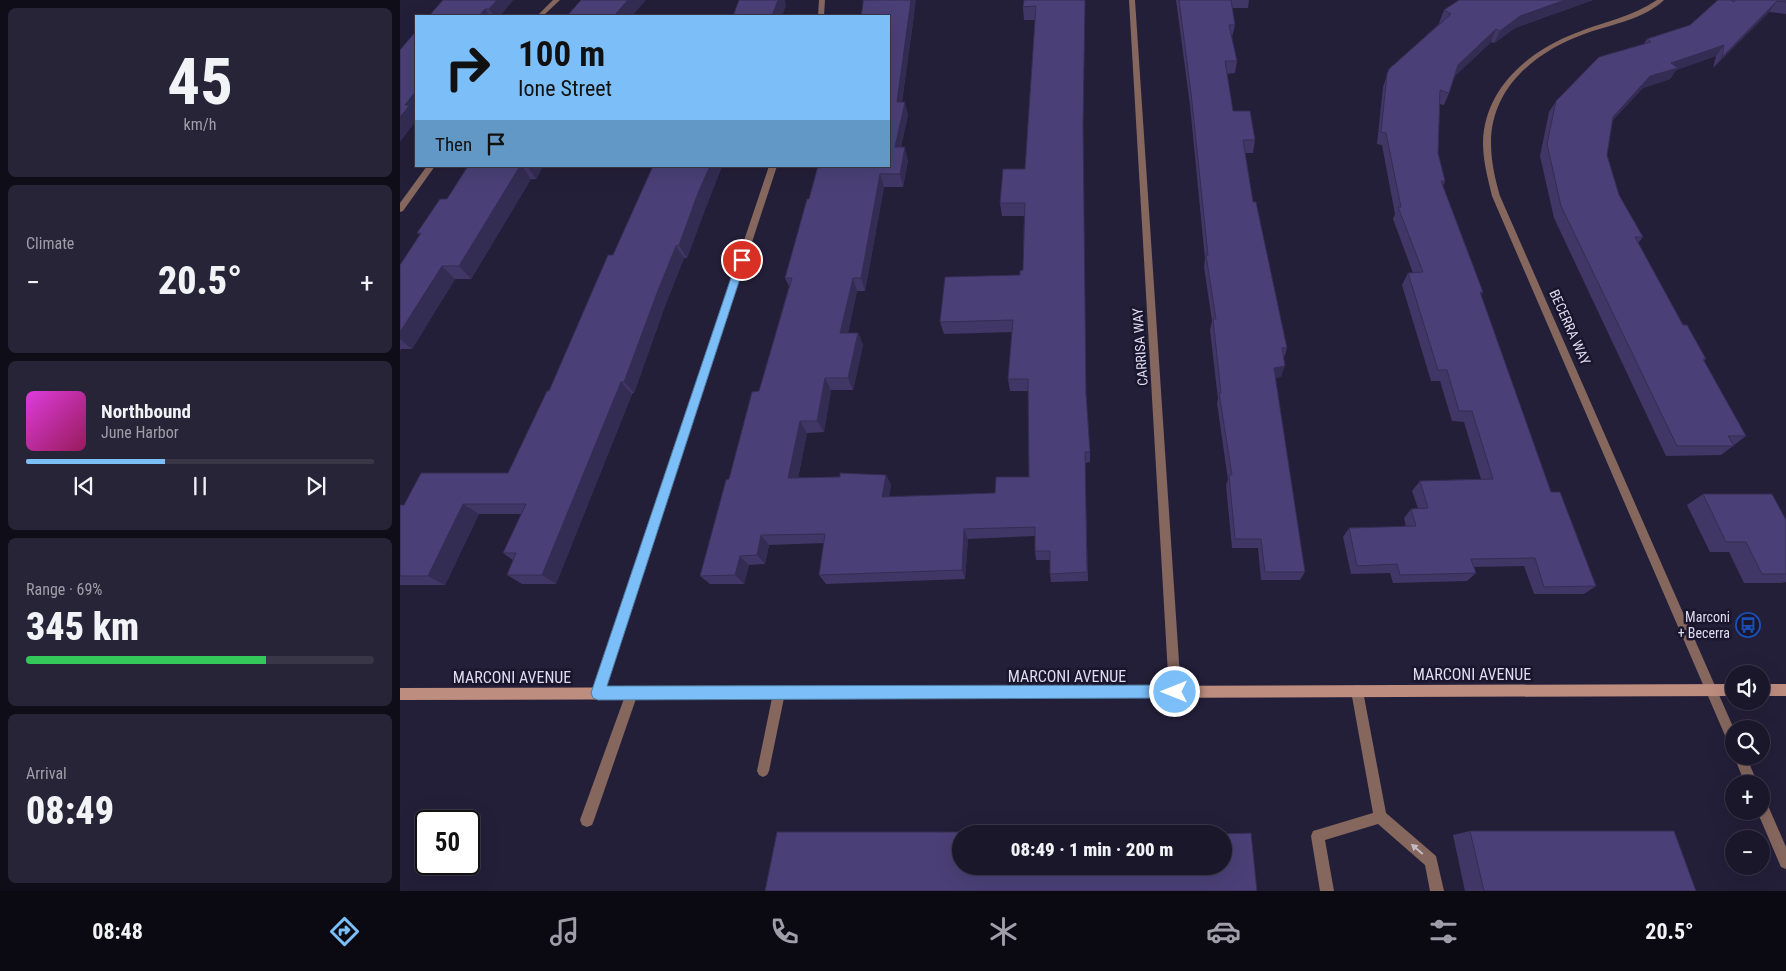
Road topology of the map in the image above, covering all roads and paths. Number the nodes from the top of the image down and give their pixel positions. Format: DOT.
graph roads {
  1 [pos="556,0"];
  2 [pos="822,0"];
  3 [pos="1132,0"];
  4 [pos="1660,0"];
  5 [pos="541,15"];
  6 [pos="821,15"];
  7 [pos="430,167"];
  8 [pos="773,167"];
  9 [pos="400,209"];
  10 [pos="1711,690"];
  11 [pos="1725,690"];
  12 [pos="1770,690"];
  13 [pos="1786,690"];
  14 [pos="1357,691"];
  15 [pos="1175,692"];
  16 [pos="598,693"];
  17 [pos="632,693"];
  18 [pos="779,693"];
  19 [pos="400,694"];
  20 [pos="1725,722"];
  21 [pos="763,771"];
  22 [pos="1380,817"];
  23 [pos="587,820"];
  24 [pos="1767,820"];
  25 [pos="1786,862"];
  26 [pos="1327,891"];
  27 [pos="1437,891"];
  1 -- 5 [label="street"];
  2 -- 6 [label="street"];
  3 -- 15 [label="street, CARRISA WAY"];
  4 -- 10 [label="street, BECERRA WAY"];
  7 -- 9 [label="street"];
  8 -- 16 [label="street"];
  10 -- 11 [label="main road, MARCONI AVENUE"];
  10 -- 14 [label="main road, MARCONI AVENUE"];
  10 -- 20 [label="street, BECERRA WAY"];
  12 -- 13 [label="main road"];
  14 -- 15 [label="main road, MARCONI AVENUE"];
  14 -- 22 [label="street"];
  15 -- 18 [label="main road, MARCONI AVENUE"];
  16 -- 17 [label="main road, MARCONI AVENUE"];
  16 -- 19 [label="main road, MARCONI AVENUE"];
  17 -- 18 [label="main road, MARCONI AVENUE"];
  17 -- 23 [label="street"];
  18 -- 21 [label="street"];
  22 -- 26 [label="street"];
  27 -- 22 [label="street, one-way"];
  24 -- 25 [label="street"];
}
